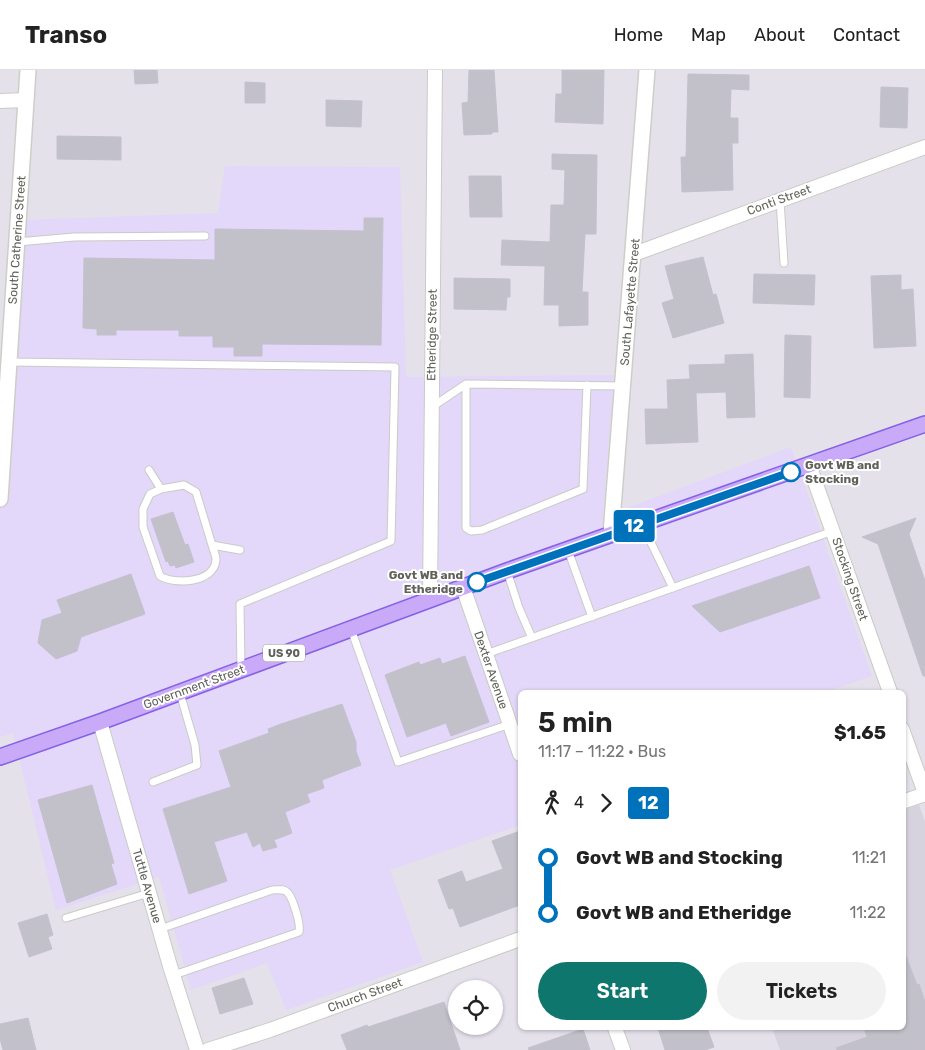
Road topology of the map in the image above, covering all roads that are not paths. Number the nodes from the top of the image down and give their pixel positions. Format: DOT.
graph roads {
  1 [pos="28,70"];
  2 [pos="435,70"];
  3 [pos="647,70"];
  4 [pos="26,100"];
  5 [pos="0,101"];
  6 [pos="925,147"];
  7 [pos="780,200"];
  8 [pos="206,236"];
  9 [pos="16,242"];
  10 [pos="634,254"];
  11 [pos="784,263"];
  12 [pos="9,362"];
  13 [pos="466,384"];
  14 [pos="587,385"];
  15 [pos="623,386"];
  16 [pos="432,407"];
  17 [pos="925,424"];
  18 [pos="809,465"];
  19 [pos="149,470"];
  20 [pos="161,489"];
  21 [pos="0,499"];
  22 [pos="642,523"];
  23 [pos="833,531"];
  24 [pos="611,534"];
  25 [pos="212,545"];
  26 [pos="568,549"];
  27 [pos="240,550"];
  28 [pos="507,571"];
  29 [pos="463,587"];
  30 [pos="673,588"];
  31 [pos="430,599"];
  32 [pos="592,616"];
  33 [pos="351,628"];
  34 [pos="532,638"];
  35 [pos="486,654"];
  36 [pos="241,669"];
  37 [pos="889,690"];
  38 [pos="180,692"];
  39 [pos="100,722"];
  40 [pos="510,724"];
  41 [pos="906,740"];
  42 [pos="518,748"];
  43 [pos="1,754"];
  44 [pos="153,782"];
  45 [pos="925,793"];
  46 [pos="906,800"];
  47 [pos="149,893"];
  48 [pos="66,918"];
  49 [pos="160,930"];
  50 [pos="518,940"];
  51 [pos="174,975"];
  52 [pos="616,1030"];
  53 [pos="197,1050"];
  54 [pos="208,1050"];
  55 [pos="623,1050"];
  1 -- 4 [label="street, South Catherine Street"];
  2 -- 16 [label="street, Etheridge Street"];
  3 -- 10 [label="street, South Lafayette Street"];
  4 -- 5 [label="street"];
  4 -- 9 [label="street, South Catherine Street"];
  6 -- 7 [label="street, Conti Street"];
  7 -- 10 [label="street, Conti Street"];
  7 -- 11 [label="lane"];
  8 -- 9 [label="lane"];
  9 -- 12 [label="street, South Catherine Street"];
  10 -- 15 [label="street, South Lafayette Street"];
  12 -- 21 [label="street, South Catherine Street"];
  12 -- 36 [label="lane"];
  13 -- 14 [label="lane"];
  13 -- 14 [label="lane"];
  13 -- 16 [label="lane"];
  14 -- 15 [label="lane"];
  15 -- 24 [label="street, South Lafayette Street"];
  16 -- 31 [label="street, Etheridge Street"];
  17 -- 18 [label="main road, Government Street / US 90"];
  18 -- 22 [label="main road, Government Street / US 90"];
  18 -- 23 [label="street, Stocking Street"];
  19 -- 20 [label="lane"];
  20 -- 25 [label="lane"];
  20 -- 25 [label="lane"];
  22 -- 24 [label="main road, Government Street / US 90"];
  22 -- 30 [label="lane"];
  23 -- 30 [label="lane"];
  23 -- 37 [label="street, Stocking Street"];
  24 -- 26 [label="main road, Government Street / US 90"];
  25 -- 27 [label="lane"];
  26 -- 28 [label="main road, Government Street / US 90"];
  26 -- 32 [label="lane"];
  28 -- 29 [label="main road, Government Street / US 90"];
  28 -- 34 [label="lane"];
  29 -- 31 [label="main road, Government Street / US 90"];
  29 -- 35 [label="street, Dexter Avenue"];
  30 -- 32 [label="lane"];
  31 -- 33 [label="main road, Government Street / US 90"];
  32 -- 34 [label="lane"];
  33 -- 36 [label="main road, Government Street / US 90"];
  33 -- 40 [label="lane"];
  34 -- 35 [label="lane"];
  35 -- 40 [label="street, Dexter Avenue"];
  36 -- 38 [label="main road, Government Street / US 90"];
  38 -- 39 [label="main road, Government Street / US 90"];
  38 -- 44 [label="lane"];
  39 -- 43 [label="main road, Government Street / US 90"];
  39 -- 47 [label="street, Tuttle Avenue"];
  40 -- 42 [label="street, Dexter Avenue"];
  41 -- 45 [label="street"];
  45 -- 46 [label="street"];
  47 -- 48 [label="lane"];
  47 -- 49 [label="street, Tuttle Avenue"];
  49 -- 51 [label="street, Tuttle Avenue"];
  49 -- 51 [label="lane"];
  50 -- 54 [label="street, Church Street"];
  51 -- 53 [label="street, Tuttle Avenue"];
  52 -- 55 [label="street"];
}
